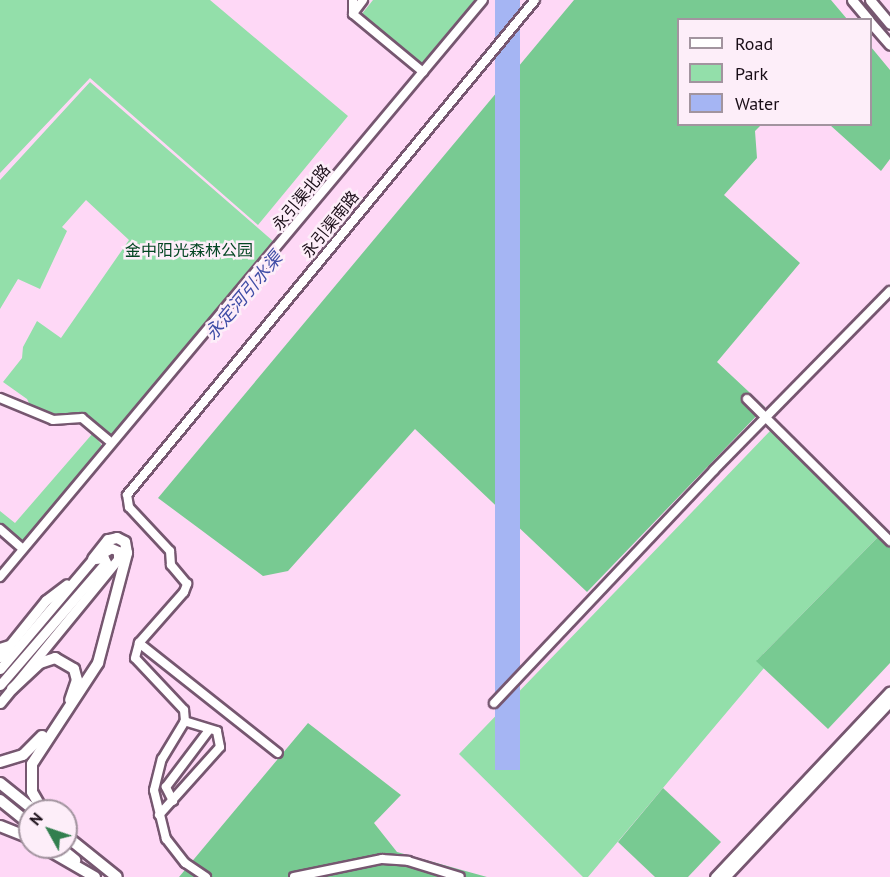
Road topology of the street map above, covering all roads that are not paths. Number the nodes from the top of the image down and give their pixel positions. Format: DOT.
graph roads {
  1 [pos="354,0"];
  2 [pos="363,0"];
  3 [pos="483,0"];
  4 [pos="535,0"];
  5 [pos="852,0"];
  6 [pos="870,0"];
  7 [pos="353,14"];
  8 [pos="867,18"];
  9 [pos="872,23"];
  10 [pos="890,24"];
  11 [pos="890,45"];
  12 [pos="423,72"];
  13 [pos="890,291"];
  14 [pos="0,398"];
  15 [pos="747,399"];
  16 [pos="766,417"];
  17 [pos="108,440"];
  18 [pos="0,529"];
  19 [pos="890,541"];
  20 [pos="23,549"];
  21 [pos="93,559"];
  22 [pos="0,578"];
  23 [pos="77,578"];
  24 [pos="139,643"];
  25 [pos="5,647"];
  26 [pos="0,657"];
  27 [pos="0,669"];
  28 [pos="0,685"];
  29 [pos="12,689"];
  30 [pos="890,691"];
  31 [pos="890,701"];
  32 [pos="0,703"];
  33 [pos="494,703"];
  34 [pos="185,721"];
  35 [pos="209,730"];
  36 [pos="278,753"];
  37 [pos="0,762"];
  38 [pos="0,783"];
  39 [pos="20,799"];
  40 [pos="36,799"];
  41 [pos="0,800"];
  42 [pos="173,801"];
  43 [pos="18,814"];
  44 [pos="159,815"];
  45 [pos="0,826"];
  46 [pos="18,833"];
  47 [pos="78,844"];
  48 [pos="64,859"];
  49 [pos="74,859"];
  50 [pos="96,877"];
  51 [pos="117,877"];
  52 [pos="206,877"];
  53 [pos="294,877"];
  54 [pos="460,877"];
  55 [pos="715,877"];
  56 [pos="725,877"];
  1 -- 7 [label="street"];
  2 -- 7 [label="street"];
  3 -- 12 [label="street, 永引渠北路"];
  4 -- 24 [label="street, 永引渠南路"];
  5 -- 8 [label="main road"];
  6 -- 10 [label="main road"];
  7 -- 12 [label="street"];
  9 -- 11 [label="main road"];
  12 -- 20 [label="street, 永引渠北路"];
  13 -- 16 [label="street"];
  14 -- 17 [label="street"];
  15 -- 16 [label="street"];
  16 -- 19 [label="street"];
  16 -- 33 [label="street"];
  18 -- 20 [label="street"];
  20 -- 22 [label="street, 永引渠北路"];
  21 -- 23 [label="main road"];
  21 -- 28 [label="main road"];
  21 -- 29 [label="main road"];
  21 -- 40 [label="highway"];
  23 -- 25 [label="main road"];
  23 -- 27 [label="main road"];
  24 -- 34 [label="street"];
  24 -- 36 [label="street"];
  25 -- 26 [label="main road"];
  29 -- 32 [label="main road"];
  29 -- 37 [label="highway"];
  30 -- 55 [label="main road"];
  31 -- 56 [label="main road"];
  34 -- 35 [label="street"];
  34 -- 44 [label="street"];
  35 -- 42 [label="street"];
  35 -- 42 [label="street"];
  38 -- 39 [label="highway"];
  41 -- 43 [label="highway"];
  42 -- 44 [label="street"];
  44 -- 52 [label="street"];
  45 -- 46 [label="highway"];
  47 -- 51 [label="highway"];
  48 -- 50 [label="highway"];
  49 -- 50 [label="highway"];
  53 -- 54 [label="street"];
}
